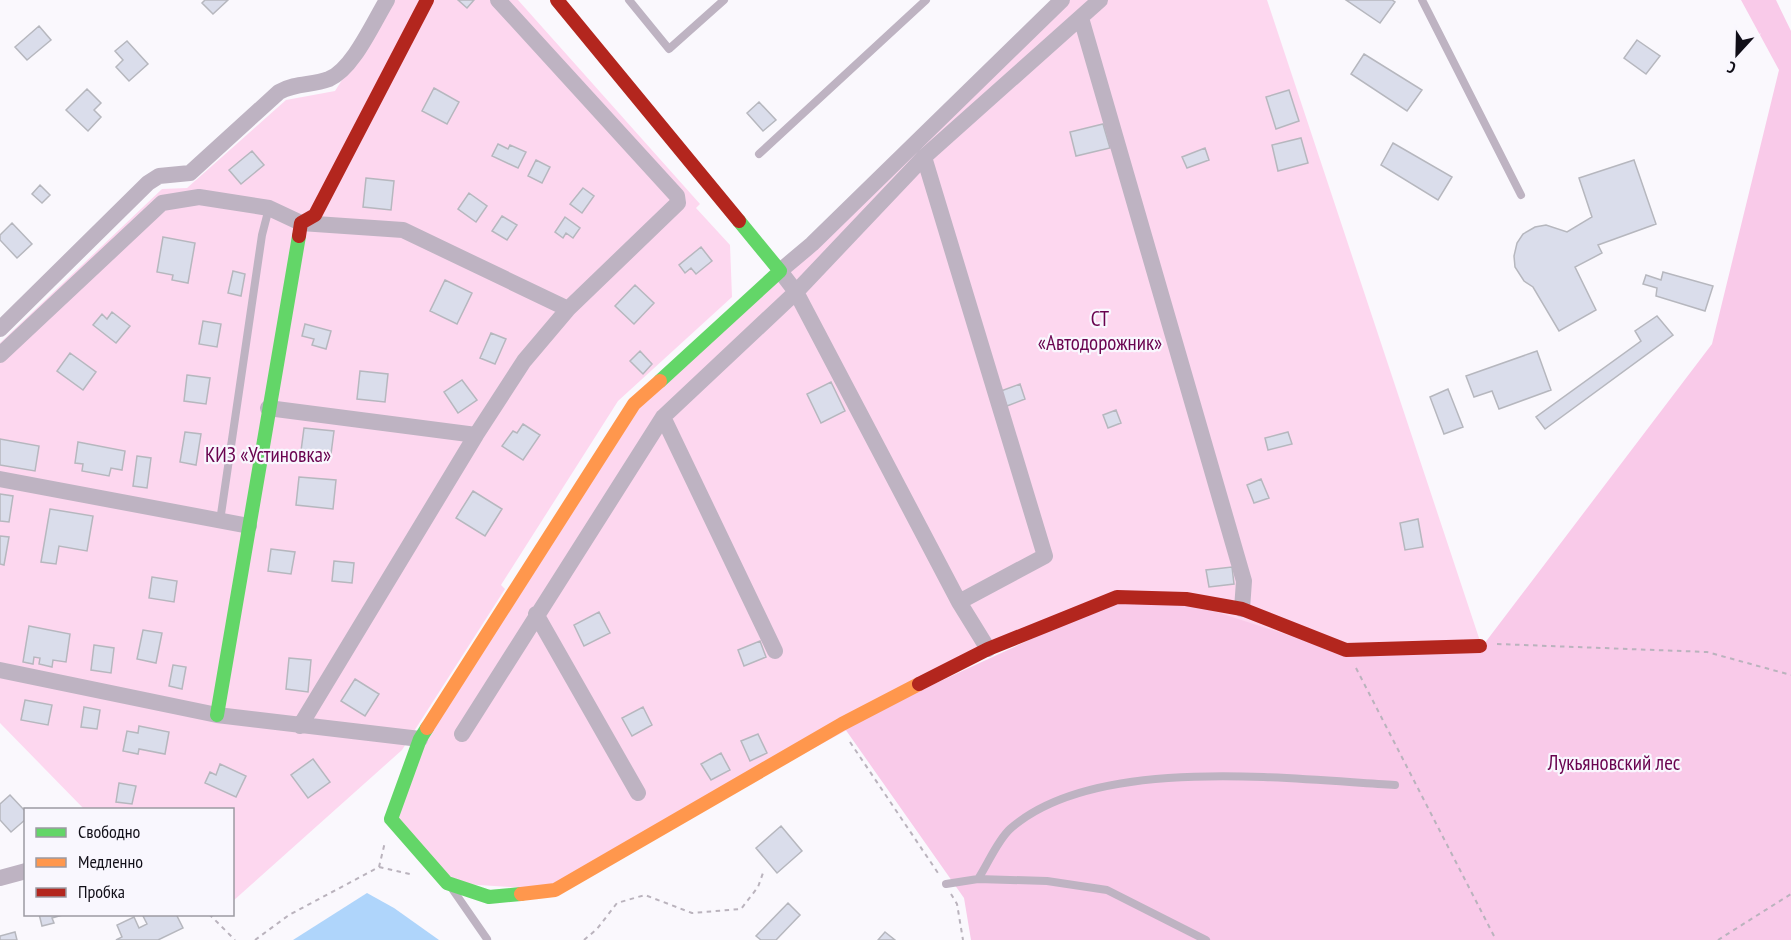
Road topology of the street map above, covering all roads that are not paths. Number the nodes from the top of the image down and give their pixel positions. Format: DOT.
graph roads {
  1 [pos="387,0"];
  2 [pos="427,0"];
  3 [pos="498,0"];
  4 [pos="557,0"];
  5 [pos="628,0"];
  6 [pos="724,0"];
  7 [pos="926,0"];
  8 [pos="1062,0"];
  9 [pos="1100,0"];
  10 [pos="1422,0"];
  11 [pos="1081,18"];
  12 [pos="759,154"];
  13 [pos="924,157"];
  14 [pos="1521,195"];
  15 [pos="269,208"];
  16 [pos="301,223"];
  17 [pos="780,272"];
  18 [pos="796,292"];
  19 [pos="568,309"];
  20 [pos="0,329"];
  21 [pos="0,355"];
  22 [pos="268,408"];
  23 [pos="663,417"];
  24 [pos="476,435"];
  25 [pos="0,479"];
  26 [pos="220,521"];
  27 [pos="249,526"];
  28 [pos="959,602"];
  29 [pos="1242,609"];
  30 [pos="536,614"];
  31 [pos="1480,646"];
  32 [pos="988,649"];
  33 [pos="775,651"];
  34 [pos="0,670"];
  35 [pos="217,715"];
  36 [pos="300,726"];
  37 [pos="462,734"];
  38 [pos="420,739"];
  39 [pos="1395,786"];
  40 [pos="638,793"];
  41 [pos="24,872"];
  42 [pos="0,878"];
  43 [pos="978,879"];
  44 [pos="447,883"];
  45 [pos="946,884"];
  46 [pos="486,939"];
  47 [pos="1206,940"];
  1 -- 20 [label="street"];
  2 -- 16 [label="street"];
  3 -- 19 [label="street"];
  4 -- 17 [label="street"];
  5 -- 6 [label="lane"];
  7 -- 12 [label="lane"];
  8 -- 17 [label="street"];
  9 -- 11 [label="street"];
  10 -- 14 [label="lane"];
  11 -- 13 [label="street"];
  11 -- 29 [label="street"];
  13 -- 18 [label="street"];
  13 -- 28 [label="street"];
  15 -- 16 [label="street"];
  15 -- 21 [label="street"];
  15 -- 26 [label="lane"];
  16 -- 19 [label="street"];
  16 -- 22 [label="street"];
  17 -- 18 [label="street"];
  17 -- 38 [label="street"];
  18 -- 23 [label="street"];
  18 -- 28 [label="street"];
  19 -- 24 [label="street"];
  22 -- 24 [label="street"];
  22 -- 27 [label="street"];
  23 -- 30 [label="street"];
  23 -- 33 [label="street"];
  24 -- 36 [label="street"];
  25 -- 26 [label="street"];
  26 -- 27 [label="street"];
  27 -- 35 [label="street"];
  28 -- 32 [label="street"];
  29 -- 31 [label="street"];
  29 -- 32 [label="street"];
  30 -- 37 [label="street"];
  30 -- 40 [label="street"];
  32 -- 44 [label="street"];
  34 -- 35 [label="street"];
  35 -- 36 [label="street"];
  36 -- 38 [label="street"];
  38 -- 44 [label="street"];
  39 -- 43 [label="lane"];
  41 -- 42 [label="street"];
  43 -- 45 [label="lane"];
  43 -- 47 [label="lane"];
  44 -- 46 [label="lane"];
}
